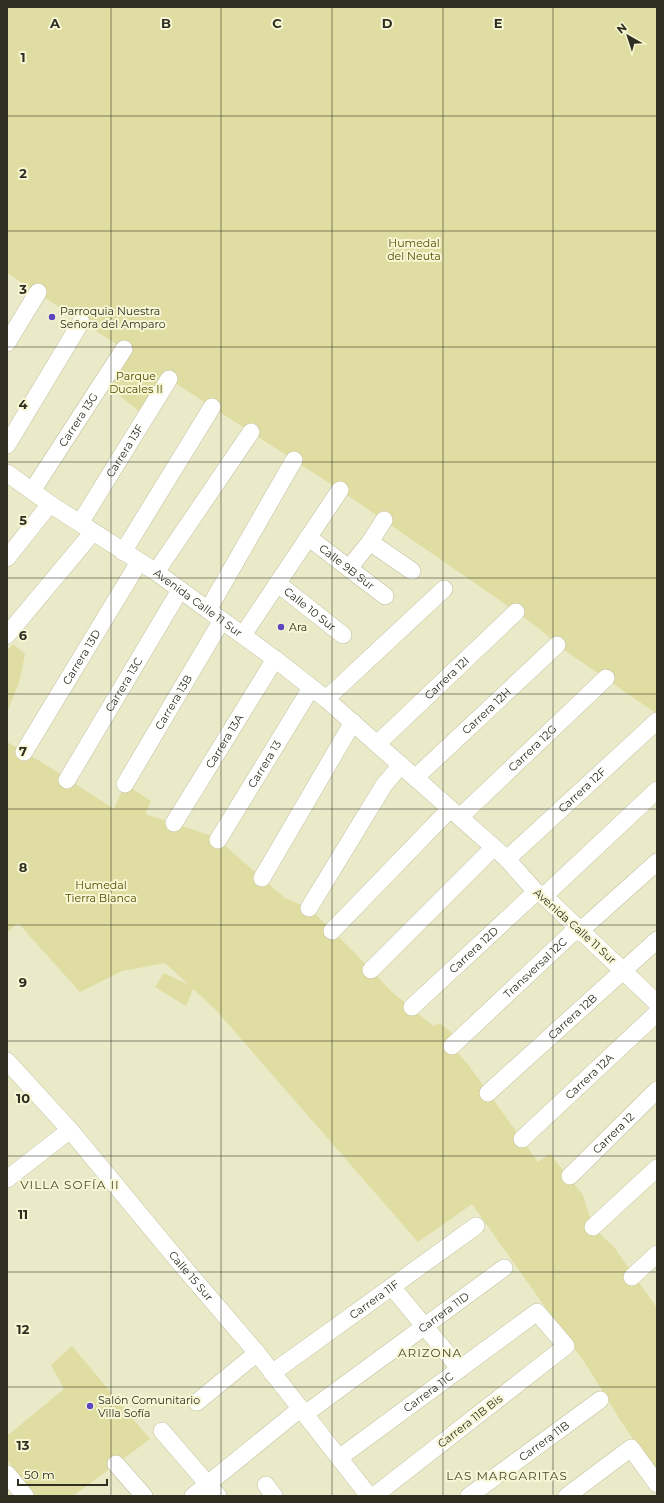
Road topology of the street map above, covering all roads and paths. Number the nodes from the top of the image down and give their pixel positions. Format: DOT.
graph roads {
  1 [pos="38,292"];
  2 [pos="81,322"];
  3 [pos="7,343"];
  4 [pos="124,349"];
  5 [pos="169,379"];
  6 [pos="212,407"];
  7 [pos="251,432"];
  8 [pos="7,445"];
  9 [pos="294,460"];
  10 [pos="8,475"];
  11 [pos="340,490"];
  12 [pos="32,491"];
  13 [pos="50,504"];
  14 [pos="384,520"];
  15 [pos="86,528"];
  16 [pos="308,537"];
  17 [pos="370,542"];
  18 [pos="123,552"];
  19 [pos="7,558"];
  20 [pos="139,562"];
  21 [pos="349,568"];
  22 [pos="412,571"];
  23 [pos="156,572"];
  24 [pos="277,583"];
  25 [pos="444,589"];
  26 [pos="180,590"];
  27 [pos="385,596"];
  28 [pos="208,610"];
  29 [pos="516,612"];
  30 [pos="222,620"];
  31 [pos="7,635"];
  32 [pos="243,635"];
  33 [pos="343,635"];
  34 [pos="557,645"];
  35 [pos="275,659"];
  36 [pos="606,678"];
  37 [pos="311,688"];
  38 [pos="326,699"];
  39 [pos="657,721"];
  40 [pos="353,722"];
  41 [pos="377,744"];
  42 [pos="24,752"];
  43 [pos="401,765"];
  44 [pos="415,778"];
  45 [pos="67,780"];
  46 [pos="125,784"];
  47 [pos="657,790"];
  48 [pos="455,813"];
  49 [pos="174,823"];
  50 [pos="218,840"];
  51 [pos="493,848"];
  52 [pos="507,859"];
  53 [pos="657,862"];
  54 [pos="262,878"];
  55 [pos="540,894"];
  56 [pos="309,908"];
  57 [pos="581,930"];
  58 [pos="332,931"];
  59 [pos="657,940"];
  60 [pos="371,970"];
  61 [pos="623,970"];
  62 [pos="657,1003"];
  63 [pos="412,1007"];
  64 [pos="657,1012"];
  65 [pos="452,1046"];
  66 [pos="7,1061"];
  67 [pos="657,1090"];
  68 [pos="488,1093"];
  69 [pos="70,1130"];
  70 [pos="522,1139"];
  71 [pos="657,1168"];
  72 [pos="570,1176"];
  73 [pos="7,1179"];
  74 [pos="476,1226"];
  75 [pos="593,1227"];
  76 [pos="657,1254"];
  77 [pos="504,1268"];
  78 [pos="632,1277"];
  79 [pos="392,1287"];
  80 [pos="537,1312"];
  81 [pos="425,1326"];
  82 [pos="257,1353"];
  83 [pos="460,1368"];
  84 [pos="272,1373"];
  85 [pos="600,1400"];
  86 [pos="197,1402"];
  87 [pos="303,1411"];
  88 [pos="162,1431"];
  89 [pos="338,1458"];
  90 [pos="116,1464"];
  91 [pos="7,1474"];
  92 [pos="657,1484"];
  93 [pos="213,1490"];
  94 [pos="25,1496"];
  95 [pos="144,1496"];
  96 [pos="193,1496"];
  97 [pos="369,1496"];
  98 [pos="374,1496"];
  99 [pos="469,1496"];
  100 [pos="567,1496"];
  1 -- 3 [label="street"];
  2 -- 8 [label="street"];
  4 -- 12 [label="street, Carrera 13G"];
  5 -- 15 [label="street, Carrera 13F"];
  6 -- 18 [label="street"];
  7 -- 23 [label="street"];
  9 -- 28 [label="street"];
  10 -- 12 [label="street, Avenida Calle 11 Sur"];
  11 -- 16 [label="street"];
  12 -- 13 [label="street, Avenida Calle 11 Sur"];
  13 -- 15 [label="street, Avenida Calle 11 Sur"];
  13 -- 19 [label="street"];
  14 -- 17 [label="street"];
  15 -- 18 [label="street, Avenida Calle 11 Sur"];
  15 -- 31 [label="street, Carrera 13F"];
  16 -- 21 [label="street, Calle 9B Sur"];
  16 -- 24 [label="street"];
  17 -- 21 [label="street"];
  17 -- 22 [label="street"];
  18 -- 20 [label="street, Avenida Calle 11 Sur"];
  20 -- 23 [label="street, Avenida Calle 11 Sur"];
  20 -- 42 [label="street, Carrera 13D"];
  21 -- 27 [label="street, Calle 9B Sur"];
  23 -- 26 [label="street, Avenida Calle 11 Sur"];
  24 -- 32 [label="street"];
  24 -- 33 [label="street, Calle 10 Sur"];
  25 -- 38 [label="street"];
  26 -- 28 [label="street, Avenida Calle 11 Sur"];
  26 -- 45 [label="street, Carrera 13C"];
  28 -- 30 [label="street, Avenida Calle 11 Sur"];
  29 -- 41 [label="street, Carrera 12I"];
  30 -- 32 [label="street, Avenida Calle 11 Sur"];
  30 -- 46 [label="street, Carrera 13B"];
  32 -- 35 [label="street, Avenida Calle 11 Sur"];
  34 -- 44 [label="street, Carrera 12H"];
  35 -- 37 [label="street, Avenida Calle 11 Sur"];
  35 -- 49 [label="street, Carrera 13A"];
  36 -- 48 [label="street, Carrera 12G"];
  37 -- 38 [label="street, Avenida Calle 11 Sur"];
  37 -- 50 [label="street, Carrera 13"];
  38 -- 40 [label="street, Avenida Calle 11 Sur"];
  39 -- 52 [label="street, Carrera 12F"];
  40 -- 41 [label="street, Avenida Calle 11 Sur"];
  40 -- 54 [label="street"];
  41 -- 43 [label="street, Avenida Calle 11 Sur"];
  43 -- 44 [label="street, Avenida Calle 11 Sur"];
  43 -- 56 [label="street"];
  44 -- 48 [label="street, Avenida Calle 11 Sur"];
  47 -- 55 [label="street, Carrera 12D"];
  48 -- 51 [label="street, Avenida Calle 11 Sur"];
  48 -- 58 [label="street, Carrera 12G"];
  51 -- 52 [label="street, Avenida Calle 11 Sur"];
  51 -- 60 [label="street"];
  52 -- 55 [label="street, Avenida Calle 11 Sur"];
  53 -- 57 [label="street, Transversal 12C"];
  55 -- 57 [label="street, Avenida Calle 11 Sur"];
  55 -- 63 [label="street, Carrera 12D"];
  57 -- 61 [label="street, Avenida Calle 11 Sur"];
  57 -- 65 [label="street, Transversal 12C"];
  59 -- 61 [label="street, Carrera 12B"];
  61 -- 62 [label="street, Avenida Calle 11 Sur"];
  61 -- 68 [label="street, Carrera 12B"];
  64 -- 70 [label="street, Carrera 12A"];
  66 -- 69 [label="street, Calle 15 Sur"];
  67 -- 72 [label="street, Carrera 12"];
  69 -- 73 [label="street"];
  69 -- 82 [label="street, Calle 15 Sur"];
  71 -- 75 [label="street"];
  74 -- 79 [label="street, Carrera 11F"];
  76 -- 78 [label="street"];
  77 -- 81 [label="street, Carrera 11D"];
  79 -- 81 [label="street"];
  79 -- 84 [label="street, Carrera 11F"];
  80 -- 83 [label="street, Carrera 11C"];
  80 -- 98 [label="street, Carrera 11B Bis"];
  81 -- 83 [label="street"];
  81 -- 87 [label="street, Carrera 11D"];
  82 -- 84 [label="street, Calle 15 Sur"];
  82 -- 86 [label="street"];
  83 -- 89 [label="street, Carrera 11C"];
  84 -- 87 [label="street, Calle 15 Sur"];
  85 -- 99 [label="street, Carrera 11B"];
  87 -- 89 [label="street, Calle 15 Sur"];
  87 -- 93 [label="street, Carrera 11D"];
  88 -- 93 [label="street"];
  89 -- 97 [label="street, Calle 15 Sur"];
  90 -- 95 [label="street"];
  91 -- 94 [label="street"];
  92 -- 100 [label="street"];
  93 -- 96 [label="street, Carrera 11D"];
}
